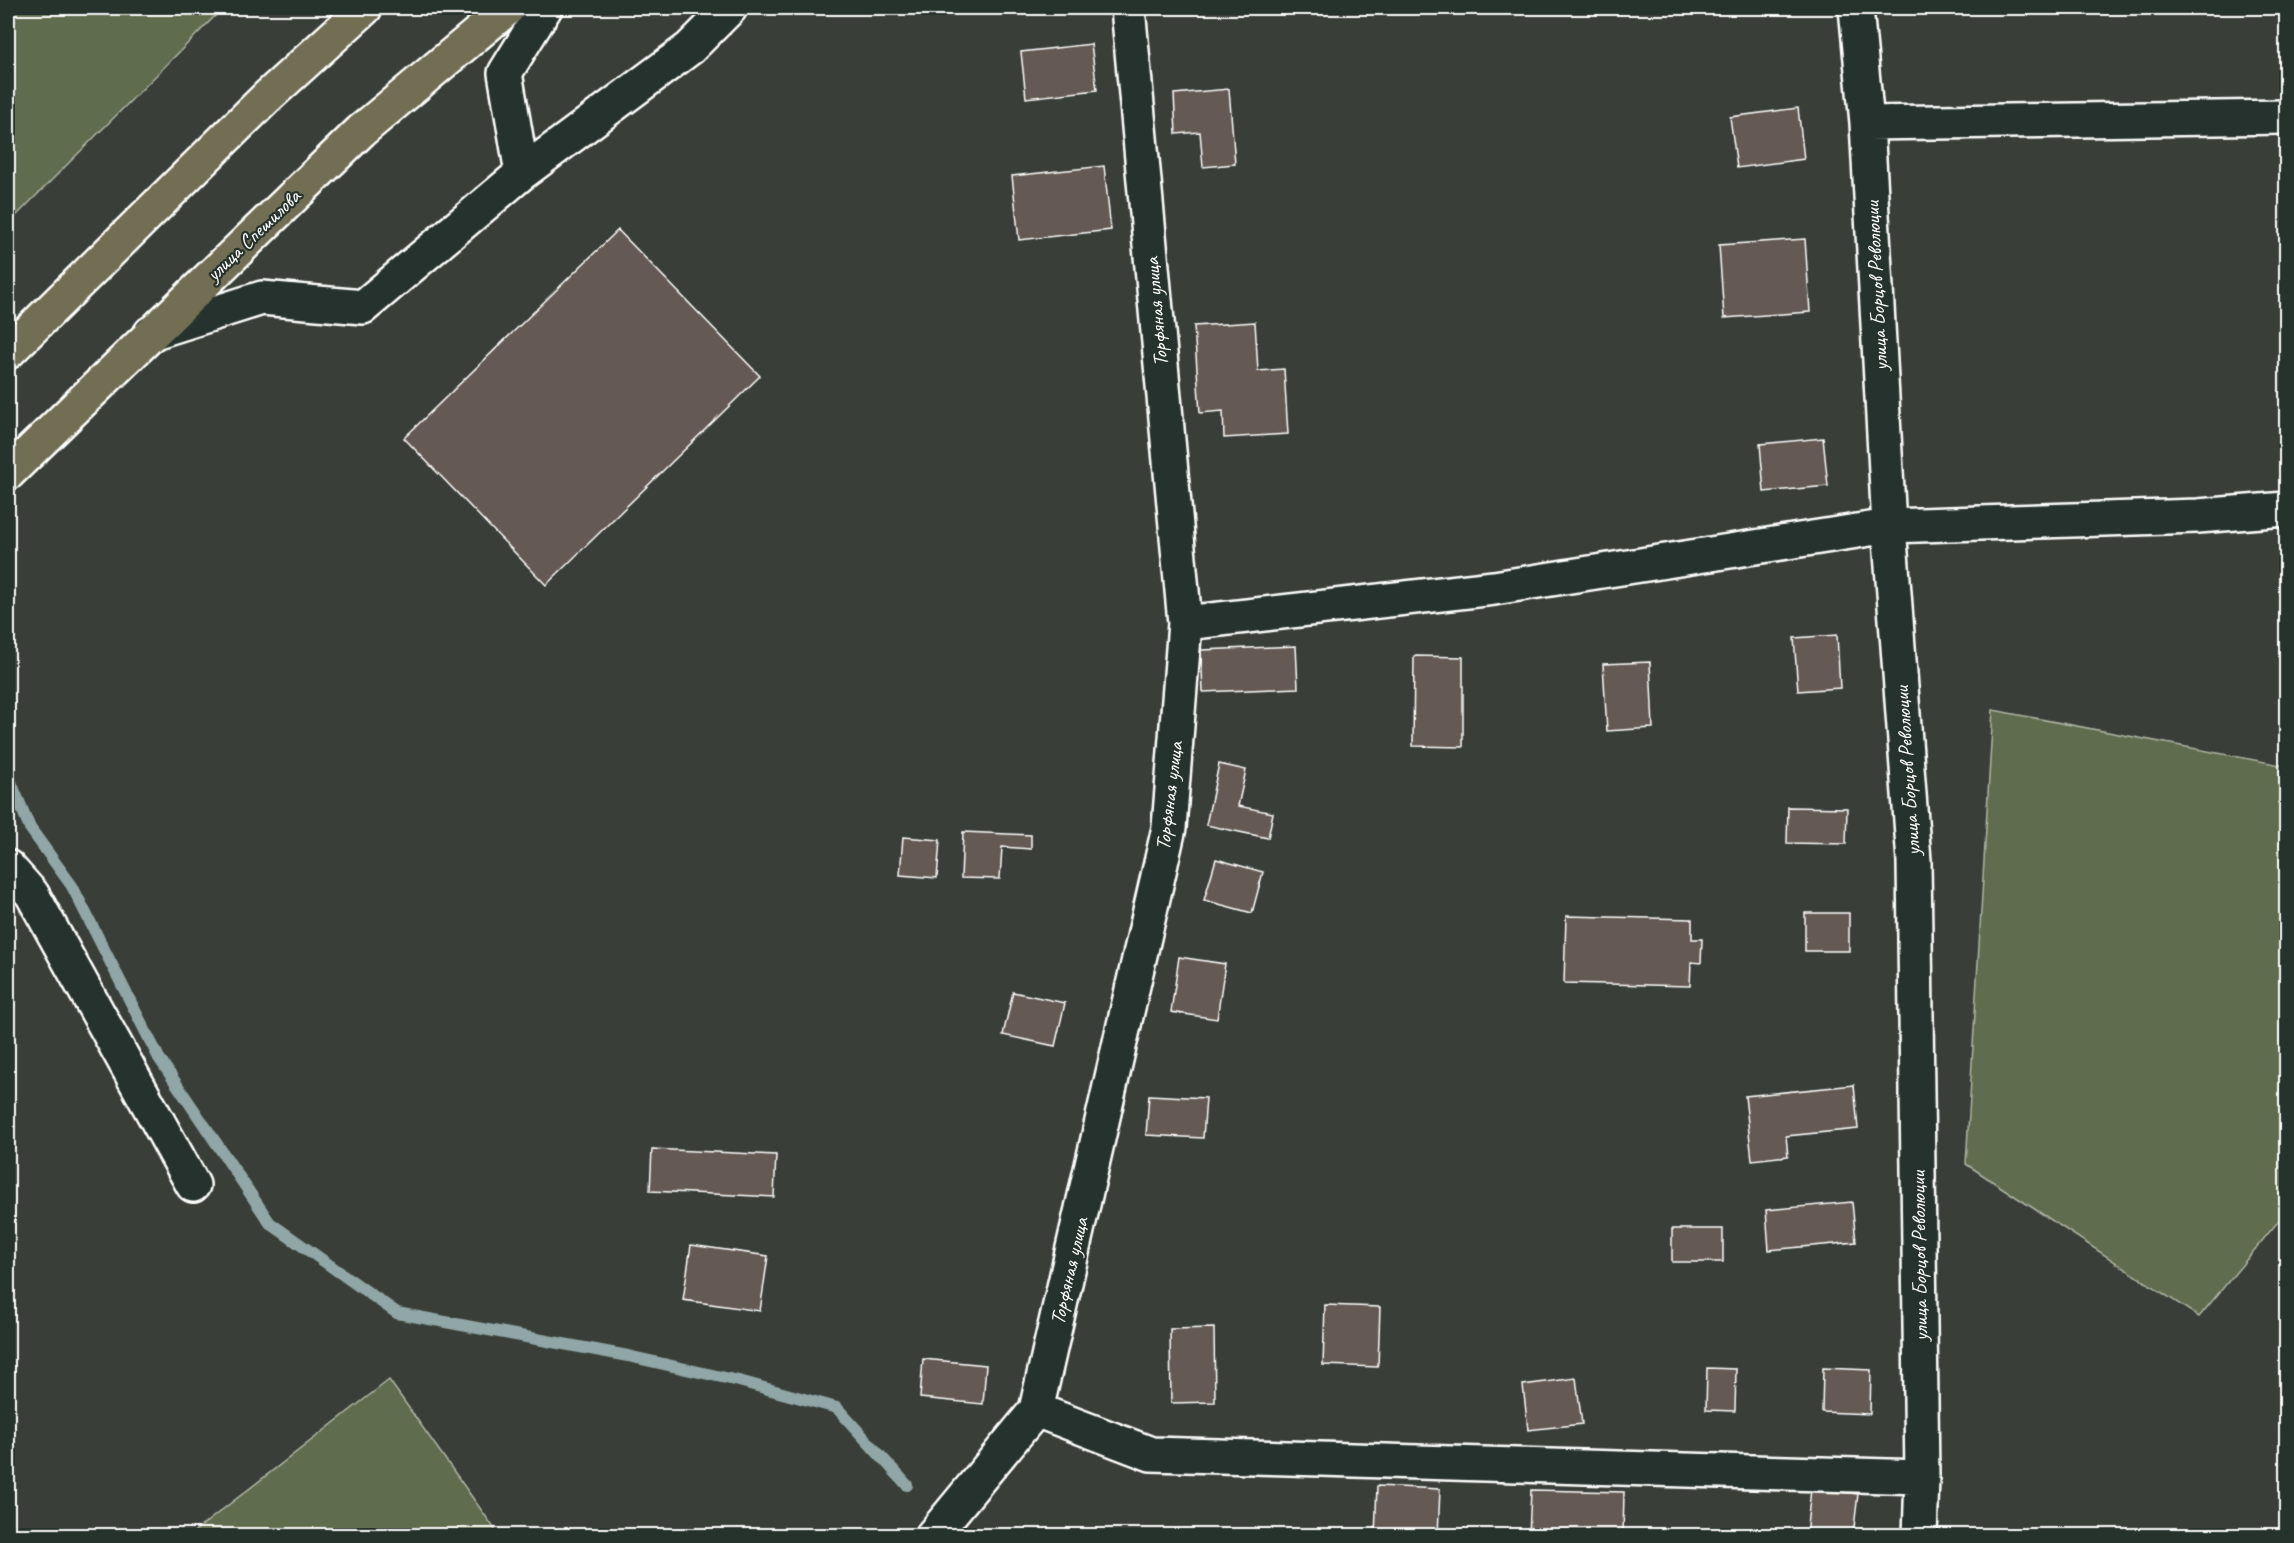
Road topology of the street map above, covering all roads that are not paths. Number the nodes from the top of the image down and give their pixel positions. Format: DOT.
graph roads {
  1 [pos="365,8"];
  2 [pos="508,8"];
  3 [pos="544,8"];
  4 [pos="729,8"];
  5 [pos="1128,8"];
  6 [pos="1856,8"];
  7 [pos="2286,117"];
  8 [pos="1867,123"];
  9 [pos="522,173"];
  10 [pos="151,333"];
  11 [pos="8,352"];
  12 [pos="8,472"];
  13 [pos="2286,509"];
  14 [pos="1889,526"];
  15 [pos="1185,623"];
  16 [pos="8,867"];
  17 [pos="193,1185"];
  18 [pos="1036,1410"];
  19 [pos="1922,1477"];
  20 [pos="932,1536"];
  21 [pos="1920,1536"];
  1 -- 11 [label="main road"];
  2 -- 10 [label="main road, улица Спешилова"];
  3 -- 9 [label="street"];
  4 -- 9 [label="street"];
  5 -- 15 [label="street, Торфяная улица"];
  6 -- 8 [label="street, улица Борцов Революции"];
  7 -- 8 [label="street"];
  8 -- 14 [label="street, улица Борцов Революции"];
  9 -- 10 [label="street"];
  10 -- 12 [label="main road, улица Спешилова"];
  13 -- 14 [label="street"];
  14 -- 15 [label="street"];
  14 -- 19 [label="street, улица Борцов Революции"];
  15 -- 18 [label="street, Торфяная улица"];
  16 -- 17 [label="street"];
  18 -- 19 [label="street"];
  18 -- 20 [label="street, Торфяная улица"];
  19 -- 21 [label="street, улица Борцов Революции"];
}
